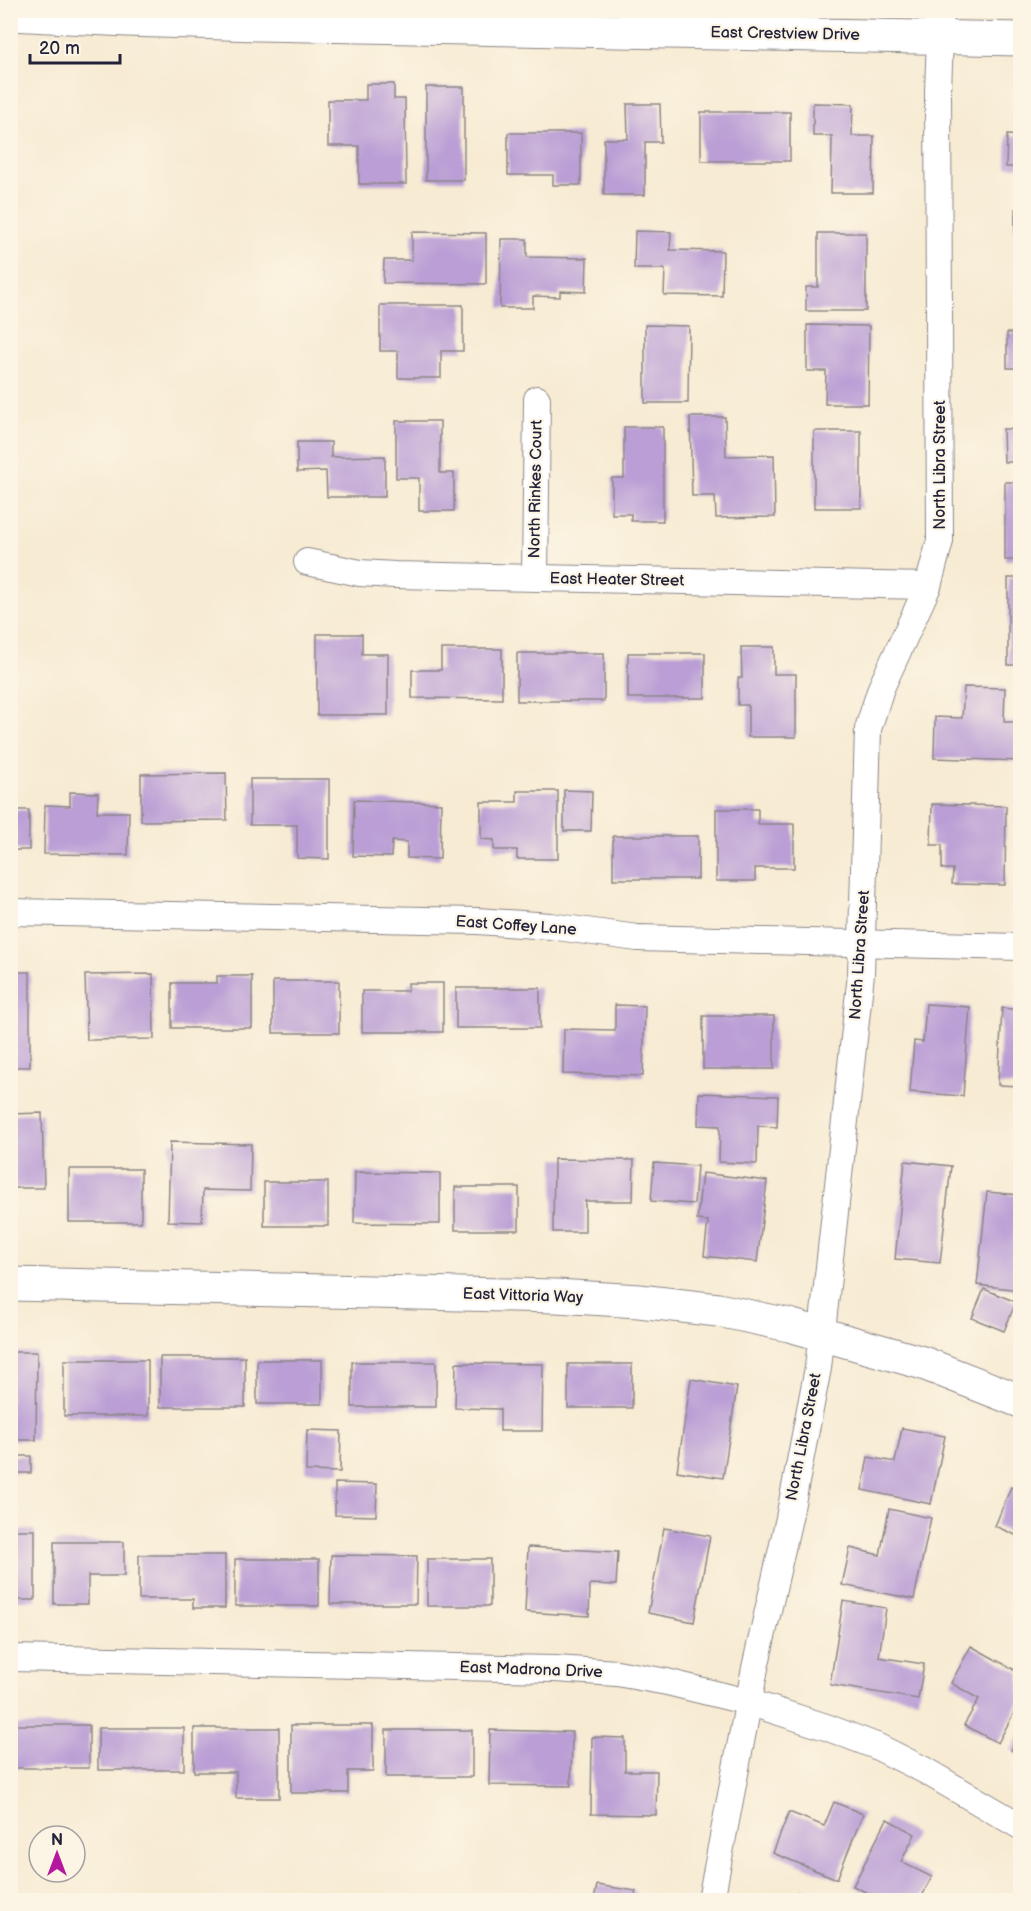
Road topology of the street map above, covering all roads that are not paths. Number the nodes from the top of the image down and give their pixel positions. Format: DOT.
graph roads {
  1 [pos="10,14"];
  2 [pos="316,17"];
  3 [pos="940,24"];
  4 [pos="1020,39"];
  5 [pos="537,399"];
  6 [pos="307,562"];
  7 [pos="535,578"];
  8 [pos="928,586"];
  9 [pos="10,912"];
  10 [pos="862,945"];
  11 [pos="1020,947"];
  12 [pos="10,1284"];
  13 [pos="821,1333"];
  14 [pos="1020,1401"];
  15 [pos="10,1658"];
  16 [pos="748,1702"];
  17 [pos="1020,1826"];
  18 [pos="711,1900"];
  1 -- 2 [label="street, East Crestview Drive"];
  2 -- 3 [label="street, East Crestview Drive"];
  3 -- 4 [label="street, East Crestview Drive"];
  3 -- 8 [label="street, North Libra Street"];
  5 -- 7 [label="street, North Rinkes Court"];
  6 -- 7 [label="street, East Heater Street"];
  7 -- 8 [label="street, East Heater Street"];
  8 -- 10 [label="street, North Libra Street"];
  9 -- 10 [label="street, East Coffey Lane"];
  10 -- 11 [label="street, East Coffey Lane"];
  10 -- 13 [label="street, North Libra Street"];
  12 -- 13 [label="street, East Vittoria Way"];
  13 -- 14 [label="street, East Vittoria Way"];
  13 -- 16 [label="street, North Libra Street"];
  15 -- 16 [label="street, East Madrona Drive"];
  16 -- 17 [label="street, East Madrona Drive"];
  16 -- 18 [label="street, North Libra Street"];
}
